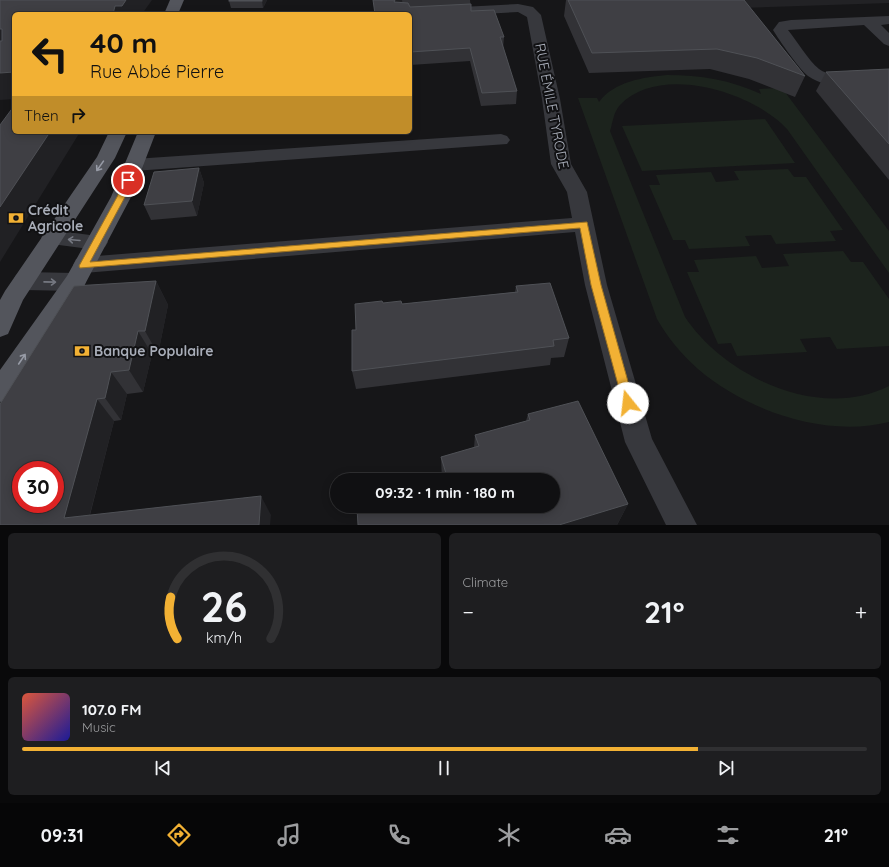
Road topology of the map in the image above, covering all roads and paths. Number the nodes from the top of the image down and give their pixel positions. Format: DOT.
graph roads {
  1 [pos="177,0"];
  2 [pos="172,12"];
  3 [pos="412,14"];
  4 [pos="889,20"];
  5 [pos="868,21"];
  6 [pos="889,41"];
  7 [pos="889,78"];
  8 [pos="117,134"];
  9 [pos="146,134"];
  10 [pos="501,140"];
  11 [pos="134,165"];
  12 [pos="584,224"];
  13 [pos="52,238"];
  14 [pos="96,242"];
  15 [pos="79,274"];
  16 [pos="24,281"];
  17 [pos="0,327"];
  18 [pos="0,391"];
  19 [pos="682,525"];
  1 -- 2 [label="main road"];
  3 -- 12 [label="street, RUE ÉMILE TYRODE"];
  4 -- 5 [label="street"];
  5 -- 6 [label="street"];
  5 -- 7 [label="street"];
  8 -- 13 [label="main road, one-way"];
  9 -- 11 [label="main road"];
  10 -- 11 [label="street"];
  11 -- 14 [label="main road"];
  12 -- 15 [label="street"];
  12 -- 19 [label="street, RUE ÉMILE TYRODE"];
  14 -- 13 [label="street, one-way"];
  13 -- 16 [label="main road"];
  14 -- 15 [label="main road"];
  16 -- 15 [label="street, one-way"];
  18 -- 15 [label="main road, one-way"];
  16 -- 17 [label="main road"];
}
